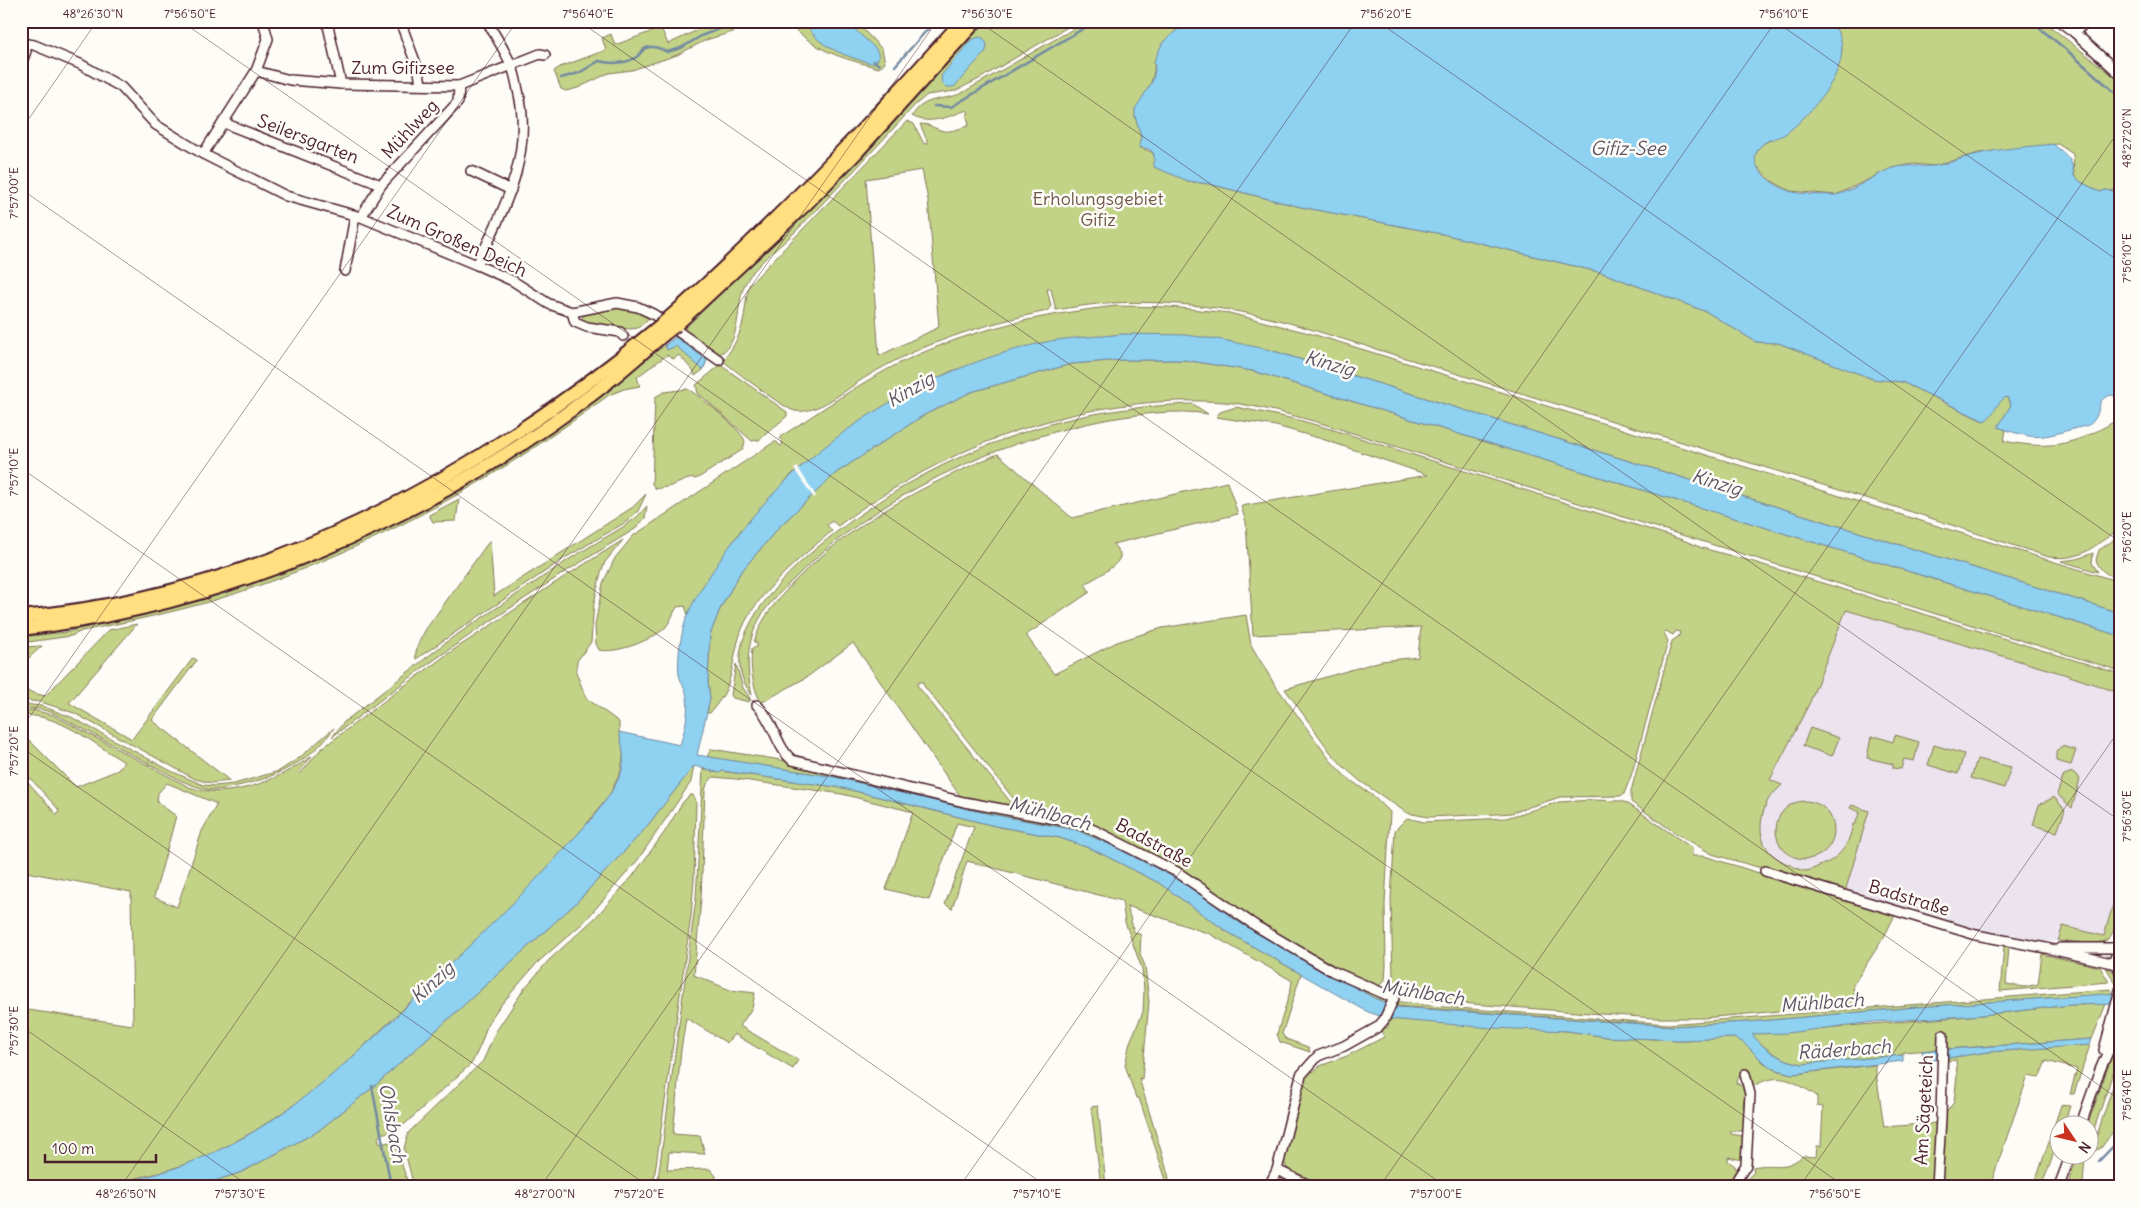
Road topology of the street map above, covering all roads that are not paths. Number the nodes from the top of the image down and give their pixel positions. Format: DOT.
graph roads {
  1 [pos="263,21"];
  2 [pos="327,21"];
  3 [pos="400,21"];
  4 [pos="487,21"];
  5 [pos="962,21"];
  6 [pos="976,21"];
  7 [pos="2059,21"];
  8 [pos="2088,21"];
  9 [pos="2074,32"];
  10 [pos="22,41"];
  11 [pos="546,55"];
  12 [pos="21,65"];
  13 [pos="512,66"];
  14 [pos="256,71"];
  15 [pos="2120,74"];
  16 [pos="341,84"];
  17 [pos="421,84"];
  18 [pos="459,86"];
  19 [pos="224,123"];
  20 [pos="203,154"];
  21 [pos="471,171"];
  22 [pos="381,185"];
  23 [pos="511,190"];
  24 [pos="358,216"];
  25 [pos="478,265"];
  26 [pos="345,271"];
  27 [pos="572,312"];
  28 [pos="673,321"];
  29 [pos="660,332"];
  30 [pos="623,336"];
  31 [pos="718,360"];
  32 [pos="21,617"];
  33 [pos="21,629"];
  34 [pos="757,705"];
  35 [pos="1765,871"];
  36 [pos="2046,948"];
  37 [pos="2120,948"];
  38 [pos="2118,968"];
  39 [pos="2120,990"];
  40 [pos="2120,1024"];
  41 [pos="1943,1035"];
  42 [pos="2100,1070"];
  43 [pos="1745,1074"];
  44 [pos="2085,1114"];
  45 [pos="2067,1164"];
  46 [pos="1277,1170"];
  47 [pos="1269,1186"];
  48 [pos="1311,1186"];
  49 [pos="1733,1186"];
  50 [pos="1937,1186"];
  51 [pos="2059,1186"];
  1 -- 14 [label="street"];
  2 -- 16 [label="street"];
  3 -- 17 [label="street"];
  4 -- 13 [label="street"];
  5 -- 28 [label="highway"];
  6 -- 28 [label="highway"];
  7 -- 9 [label="street"];
  8 -- 9 [label="street"];
  9 -- 15 [label="street"];
  10 -- 12 [label="street"];
  10 -- 20 [label="street, Zum Großen Deich"];
  11 -- 13 [label="street, Zum Gifizsee"];
  13 -- 18 [label="street, Zum Gifizsee"];
  13 -- 23 [label="street"];
  14 -- 16 [label="street, Zum Gifizsee"];
  14 -- 19 [label="street"];
  16 -- 17 [label="street, Zum Gifizsee"];
  17 -- 18 [label="street, Zum Gifizsee"];
  18 -- 22 [label="street, Mühlweg"];
  19 -- 20 [label="street"];
  19 -- 22 [label="street, Seilersgarten"];
  20 -- 24 [label="street, Zum Großen Deich"];
  21 -- 23 [label="street"];
  22 -- 24 [label="street, Mühlweg"];
  23 -- 25 [label="street"];
  24 -- 25 [label="street, Zum Großen Deich"];
  24 -- 26 [label="street"];
  25 -- 27 [label="street, Zum Großen Deich"];
  27 -- 30 [label="street, Zum Großen Deich"];
  27 -- 31 [label="street"];
  28 -- 29 [label="highway, bridge"];
  29 -- 32 [label="highway"];
  29 -- 33 [label="highway"];
  34 -- 46 [label="street, Badstraße"];
  35 -- 36 [label="street, Badstraße"];
  36 -- 37 [label="street, Badstraße"];
  36 -- 38 [label="street, Badstraße"];
  37 -- 38 [label="street"];
  39 -- 42 [label="street"];
  40 -- 42 [label="street"];
  41 -- 50 [label="street, Am Sägeteich"];
  42 -- 44 [label="street"];
  43 -- 49 [label="street"];
  45 -- 51 [label="street"];
  46 -- 47 [label="street"];
  46 -- 48 [label="street"];
}
